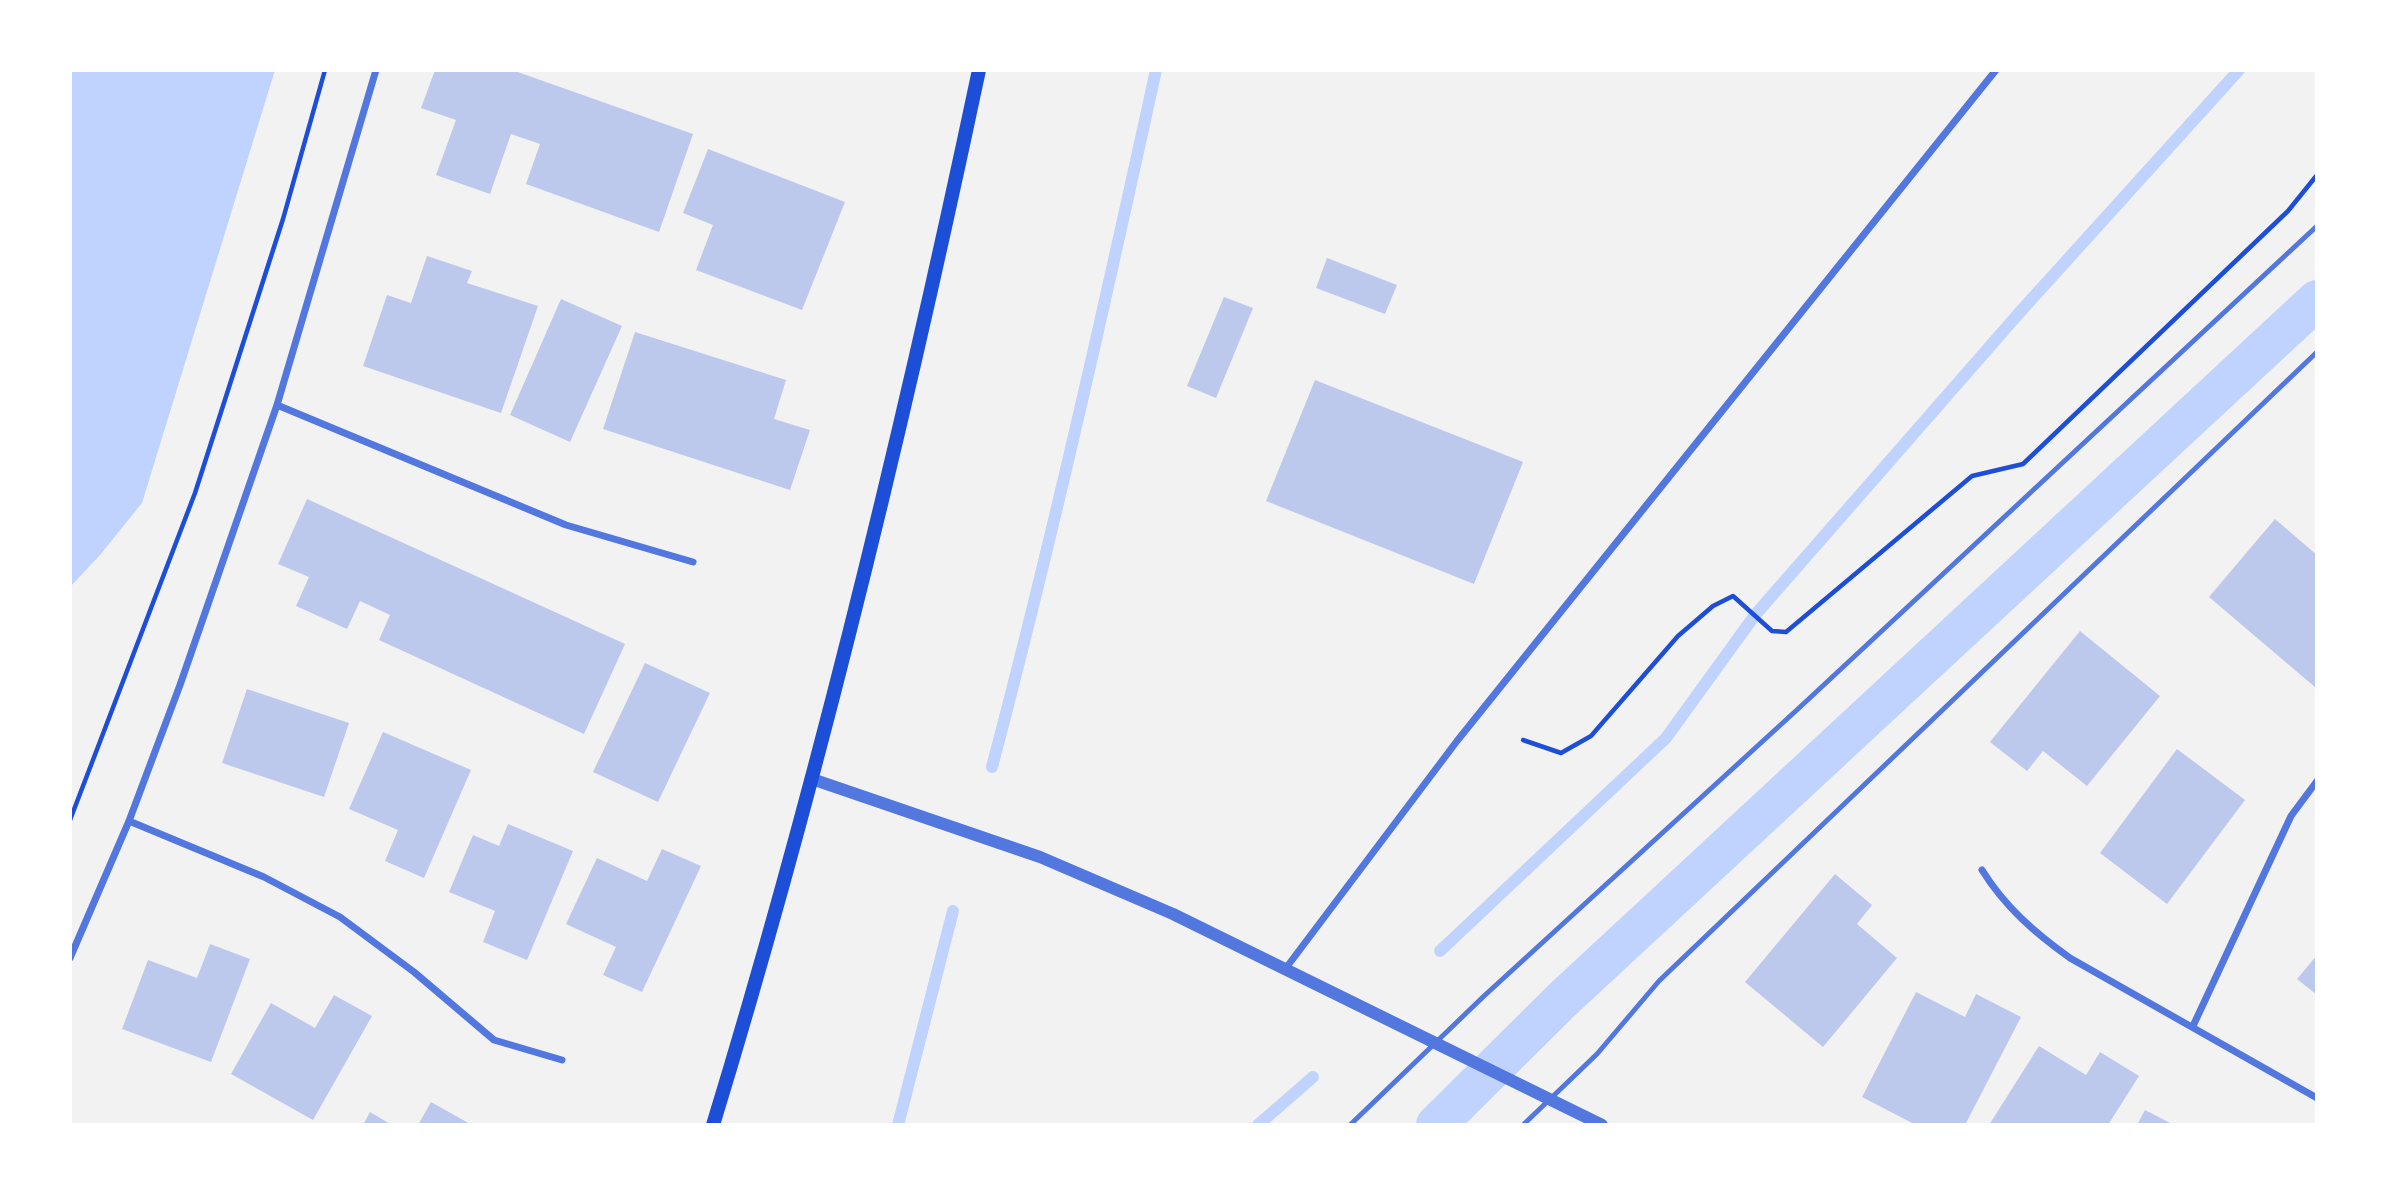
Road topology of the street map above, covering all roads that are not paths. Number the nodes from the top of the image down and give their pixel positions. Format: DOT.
graph roads {
  1 [pos="376,70"];
  2 [pos="979,70"];
  3 [pos="1996,70"];
  4 [pos="2317,226"];
  5 [pos="2317,352"];
  6 [pos="277,405"];
  7 [pos="693,562"];
  8 [pos="812,779"];
  9 [pos="2317,780"];
  10 [pos="129,821"];
  11 [pos="1982,870"];
  12 [pos="74,942"];
  13 [pos="70,958"];
  14 [pos="1286,968"];
  15 [pos="2193,1026"];
  16 [pos="1435,1043"];
  17 [pos="562,1060"];
  18 [pos="2317,1098"];
  19 [pos="1551,1100"];
  20 [pos="713,1125"];
  21 [pos="1350,1125"];
  22 [pos="1523,1125"];
  23 [pos="1602,1125"];
  1 -- 6 [label="street"];
  2 -- 8 [label="main road"];
  3 -- 14 [label="street"];
  4 -- 16 [label="lane"];
  5 -- 19 [label="lane"];
  6 -- 7 [label="street"];
  6 -- 10 [label="street"];
  8 -- 14 [label="street"];
  8 -- 20 [label="main road"];
  9 -- 15 [label="street"];
  10 -- 12 [label="street"];
  10 -- 17 [label="street"];
  11 -- 15 [label="street"];
  12 -- 13 [label="street"];
  14 -- 16 [label="street"];
  15 -- 18 [label="street"];
  16 -- 19 [label="street"];
  16 -- 21 [label="lane"];
  19 -- 22 [label="lane"];
  19 -- 23 [label="street"];
}
